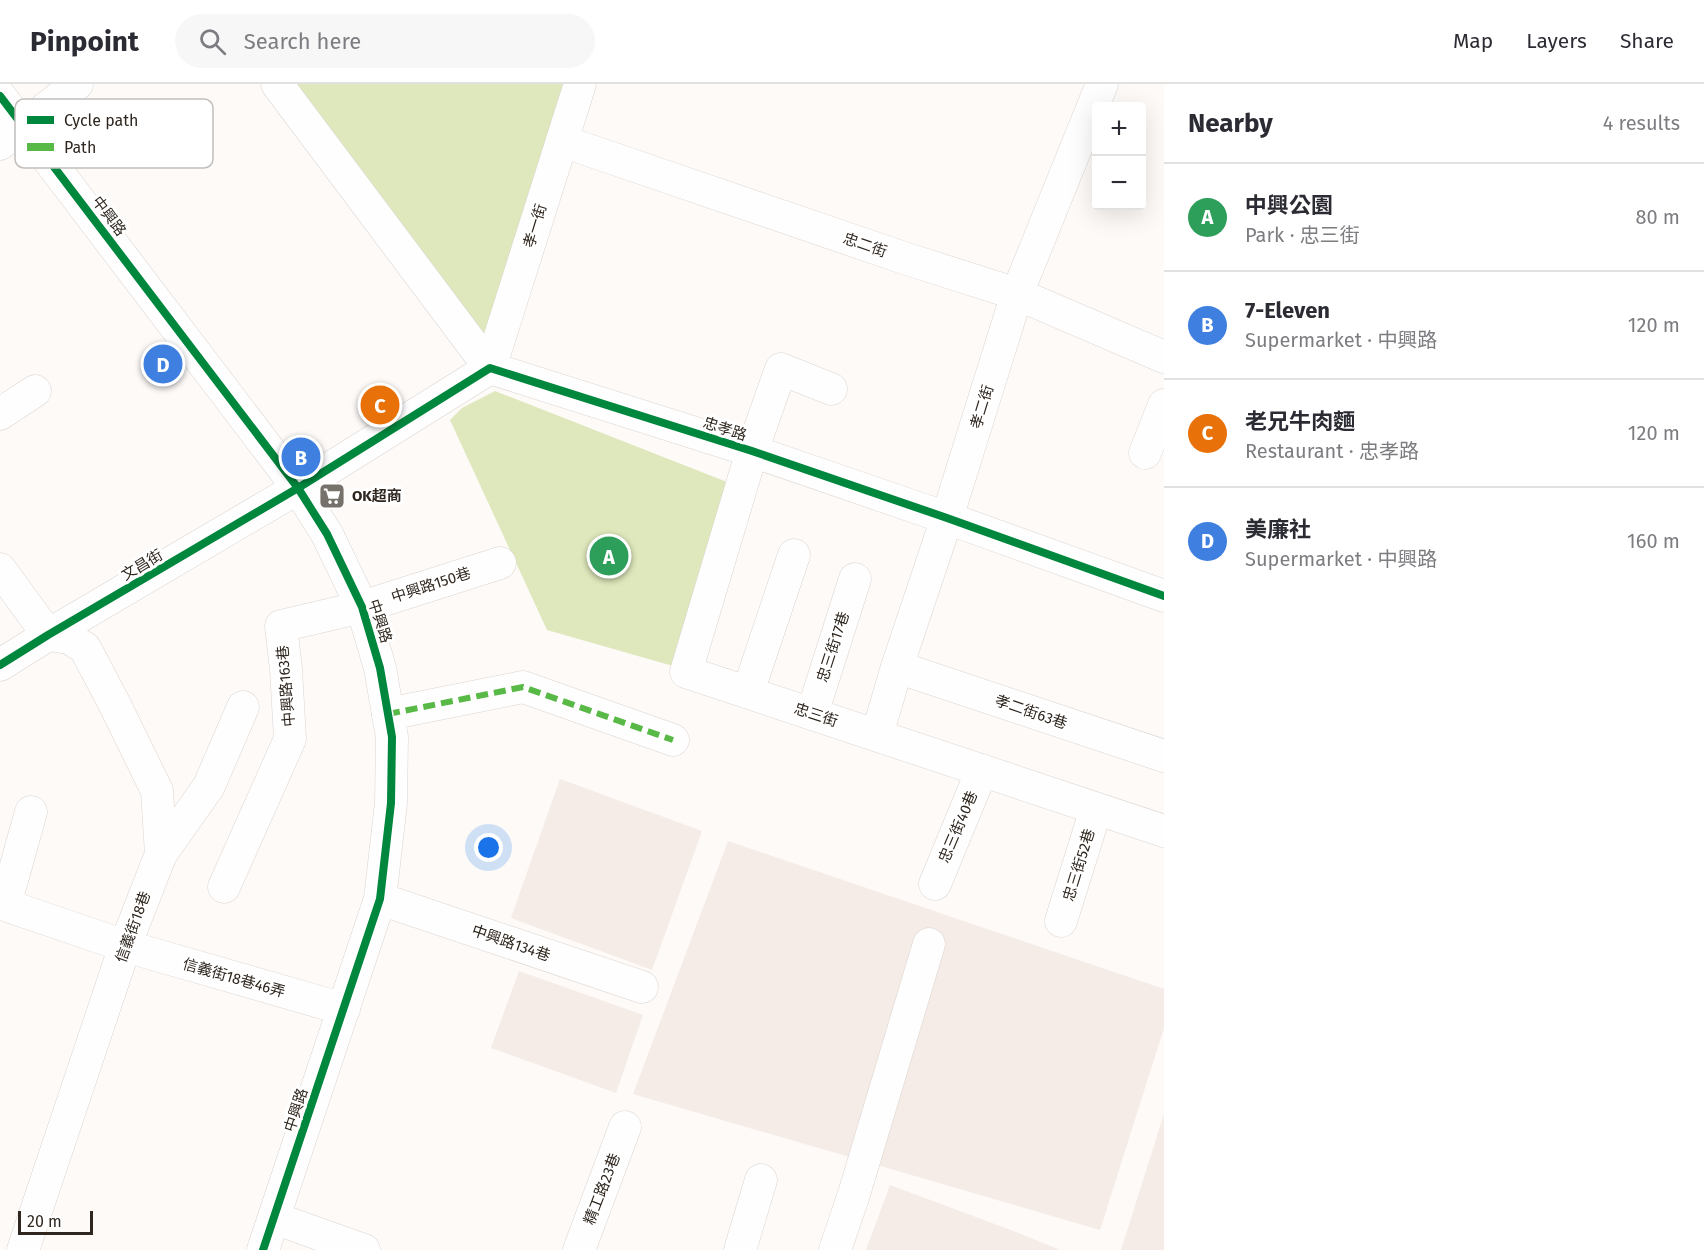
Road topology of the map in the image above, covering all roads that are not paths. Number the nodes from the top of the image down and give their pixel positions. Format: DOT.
graph roads {
  1 [pos="77,84"];
  2 [pos="278,84"];
  3 [pos="580,84"];
  4 [pos="1102,84"];
  5 [pos="0,96"];
  6 [pos="58,99"];
  7 [pos="12,135"];
  8 [pos="562,141"];
  9 [pos="39,168"];
  10 [pos="1017,294"];
  11 [pos="1164,357"];
  12 [pos="490,368"];
  13 [pos="831,389"];
  14 [pos="35,391"];
  15 [pos="1164,405"];
  16 [pos="0,414"];
  17 [pos="752,451"];
  18 [pos="1146,453"];
  19 [pos="298,488"];
  20 [pos="947,518"];
  21 [pos="794,555"];
  22 [pos="500,563"];
  23 [pos="0,569"];
  24 [pos="855,579"];
  25 [pos="1164,596"];
  26 [pos="362,607"];
  27 [pos="48,635"];
  28 [pos="0,666"];
  29 [pos="897,667"];
  30 [pos="748,692"];
  31 [pos="243,707"];
  32 [pos="388,714"];
  33 [pos="812,714"];
  34 [pos="877,735"];
  35 [pos="673,740"];
  36 [pos="1164,756"];
  37 [pos="982,770"];
  38 [pos="1096,808"];
  39 [pos="31,812"];
  40 [pos="1164,831"];
  41 [pos="161,854"];
  42 [pos="935,884"];
  43 [pos="224,887"];
  44 [pos="380,899"];
  45 [pos="3,912"];
  46 [pos="1061,921"];
  47 [pos="929,944"];
  48 [pos="125,946"];
  49 [pos="642,987"];
  50 [pos="344,1010"];
  51 [pos="626,1127"];
  52 [pos="761,1180"];
  53 [pos="274,1218"];
  54 [pos="23,1250"];
  55 [pos="263,1250"];
  56 [pos="364,1250"];
  57 [pos="579,1250"];
  58 [pos="740,1250"];
  59 [pos="835,1250"];
  1 -- 6 [label="street"];
  2 -- 12 [label="street"];
  3 -- 8 [label="street, 孝一街"];
  4 -- 10 [label="street, 孝二街"];
  5 -- 7 [label="street, 中興路"];
  8 -- 10 [label="street, 忠二街"];
  8 -- 12 [label="street, 孝一街"];
  9 -- 19 [label="street, 中興路"];
  10 -- 11 [label="street, 忠二街"];
  10 -- 20 [label="street, 孝二街"];
  12 -- 17 [label="street, 忠孝路"];
  12 -- 19 [label="street"];
  13 -- 17 [label="street"];
  14 -- 16 [label="street"];
  15 -- 18 [label="street"];
  17 -- 20 [label="street, 忠孝路"];
  17 -- 30 [label="street, 忠三街"];
  19 -- 26 [label="street, 中興路"];
  19 -- 27 [label="street, 文昌街"];
  20 -- 25 [label="street, 忠孝路"];
  20 -- 29 [label="street, 孝二街"];
  21 -- 30 [label="street"];
  22 -- 26 [label="street, 中興路150巷"];
  23 -- 27 [label="street"];
  24 -- 33 [label="street, 忠三街17巷"];
  26 -- 32 [label="street, 中興路"];
  26 -- 43 [label="street, 中興路163巷"];
  27 -- 28 [label="street, 文昌街"];
  27 -- 41 [label="street, 信義街18巷"];
  29 -- 34 [label="street, 孝二街"];
  29 -- 36 [label="street, 孝二街63巷"];
  30 -- 33 [label="street, 忠三街"];
  31 -- 41 [label="street"];
  32 -- 35 [label="street"];
  32 -- 44 [label="street, 中興路"];
  33 -- 34 [label="street, 忠三街"];
  34 -- 37 [label="street, 忠三街"];
  37 -- 38 [label="street, 忠三街"];
  37 -- 42 [label="street, 忠三街40巷"];
  38 -- 40 [label="street, 忠三街"];
  38 -- 46 [label="street, 忠三街52巷"];
  39 -- 45 [label="street"];
  41 -- 48 [label="street, 信義街18巷"];
  44 -- 49 [label="street, 中興路134巷"];
  44 -- 50 [label="street, 中興路"];
  45 -- 48 [label="street, 信義街18巷46弄"];
  47 -- 59 [label="street"];
  48 -- 50 [label="street, 信義街18巷46弄"];
  48 -- 54 [label="street, 信義街18巷"];
  50 -- 53 [label="street, 中興路"];
  51 -- 57 [label="street, 精工路23巷"];
  52 -- 58 [label="street"];
  53 -- 55 [label="street, 中興路"];
  53 -- 56 [label="street"];
}
